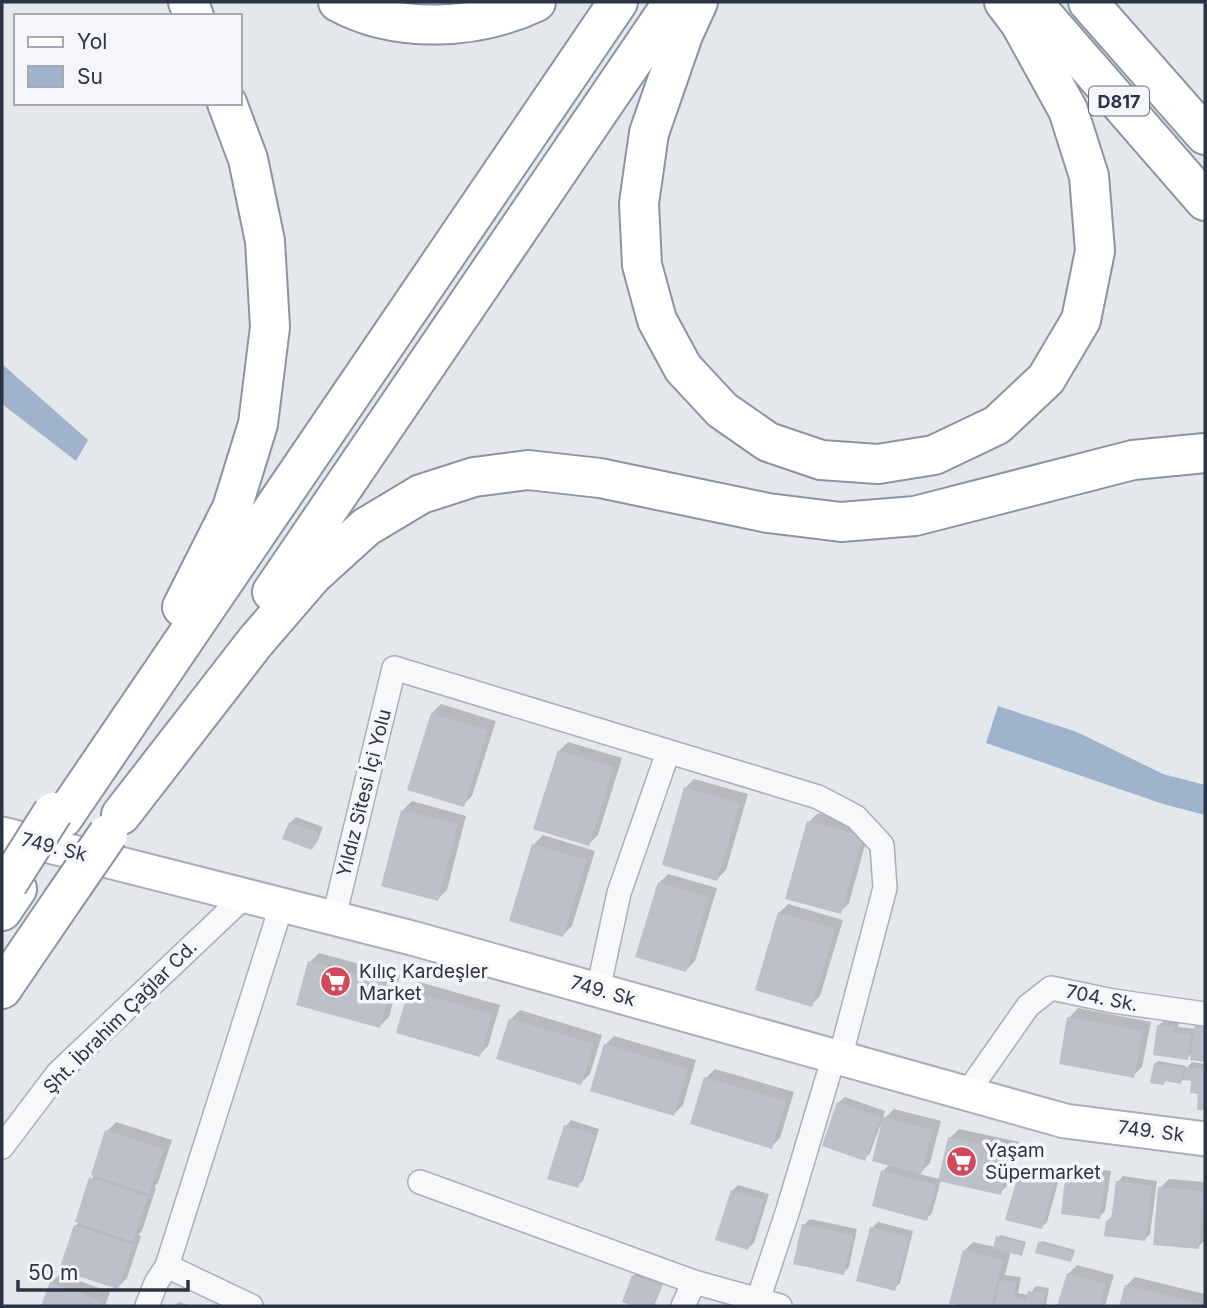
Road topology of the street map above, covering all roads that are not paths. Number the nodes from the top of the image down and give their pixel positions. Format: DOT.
graph roads {
  1 [pos="338,2"];
  2 [pos="536,2"];
  3 [pos="618,2"];
  4 [pos="673,2"];
  5 [pos="698,2"];
  6 [pos="1004,2"];
  7 [pos="1032,2"];
  8 [pos="1088,2"];
  9 [pos="228,105"];
  10 [pos="1205,135"];
  11 [pos="1205,201"];
  12 [pos="1205,453"];
  13 [pos="668,752"];
  14 [pos="58,815"];
  15 [pos="114,824"];
  16 [pos="2,834"];
  17 [pos="7,894"];
  18 [pos="246,895"];
  19 [pos="282,904"];
  20 [pos="334,917"];
  21 [pos="2,989"];
  22 [pos="598,990"];
  23 [pos="1205,1014"];
  24 [pos="837,1057"];
  25 [pos="967,1093"];
  26 [pos="1205,1139"];
  27 [pos="2,1147"];
  28 [pos="420,1182"];
  29 [pos="162,1274"];
  30 [pos="694,1282"];
  31 [pos="769,1303"];
  32 [pos="147,1306"];
  33 [pos="251,1306"];
  34 [pos="682,1306"];
  1 -- 2 [label="highway"];
  3 -- 14 [label="highway"];
  4 -- 15 [label="highway"];
  5 -- 6 [label="highway"];
  7 -- 11 [label="highway, D817"];
  8 -- 10 [label="highway, D817"];
  9 -- 14 [label="highway"];
  12 -- 15 [label="highway"];
  13 -- 20 [label="street, Yıldız Sitesi İçi Yolu"];
  13 -- 22 [label="street"];
  13 -- 24 [label="street"];
  14 -- 17 [label="highway"];
  15 -- 21 [label="highway, bridge"];
  16 -- 18 [label="street, 749. Sk"];
  18 -- 19 [label="street, 749. Sk"];
  18 -- 27 [label="street, Şht. İbrahim Çağlar Cd."];
  19 -- 20 [label="street, 749. Sk"];
  19 -- 29 [label="street"];
  20 -- 22 [label="street, 749. Sk"];
  22 -- 24 [label="street, 749. Sk"];
  23 -- 25 [label="street, 704. Sk."];
  24 -- 25 [label="street, 749. Sk"];
  24 -- 31 [label="street"];
  25 -- 26 [label="street, 749. Sk"];
  28 -- 30 [label="street"];
  29 -- 32 [label="street"];
  29 -- 33 [label="street"];
  30 -- 31 [label="street"];
  30 -- 34 [label="street"];
}
